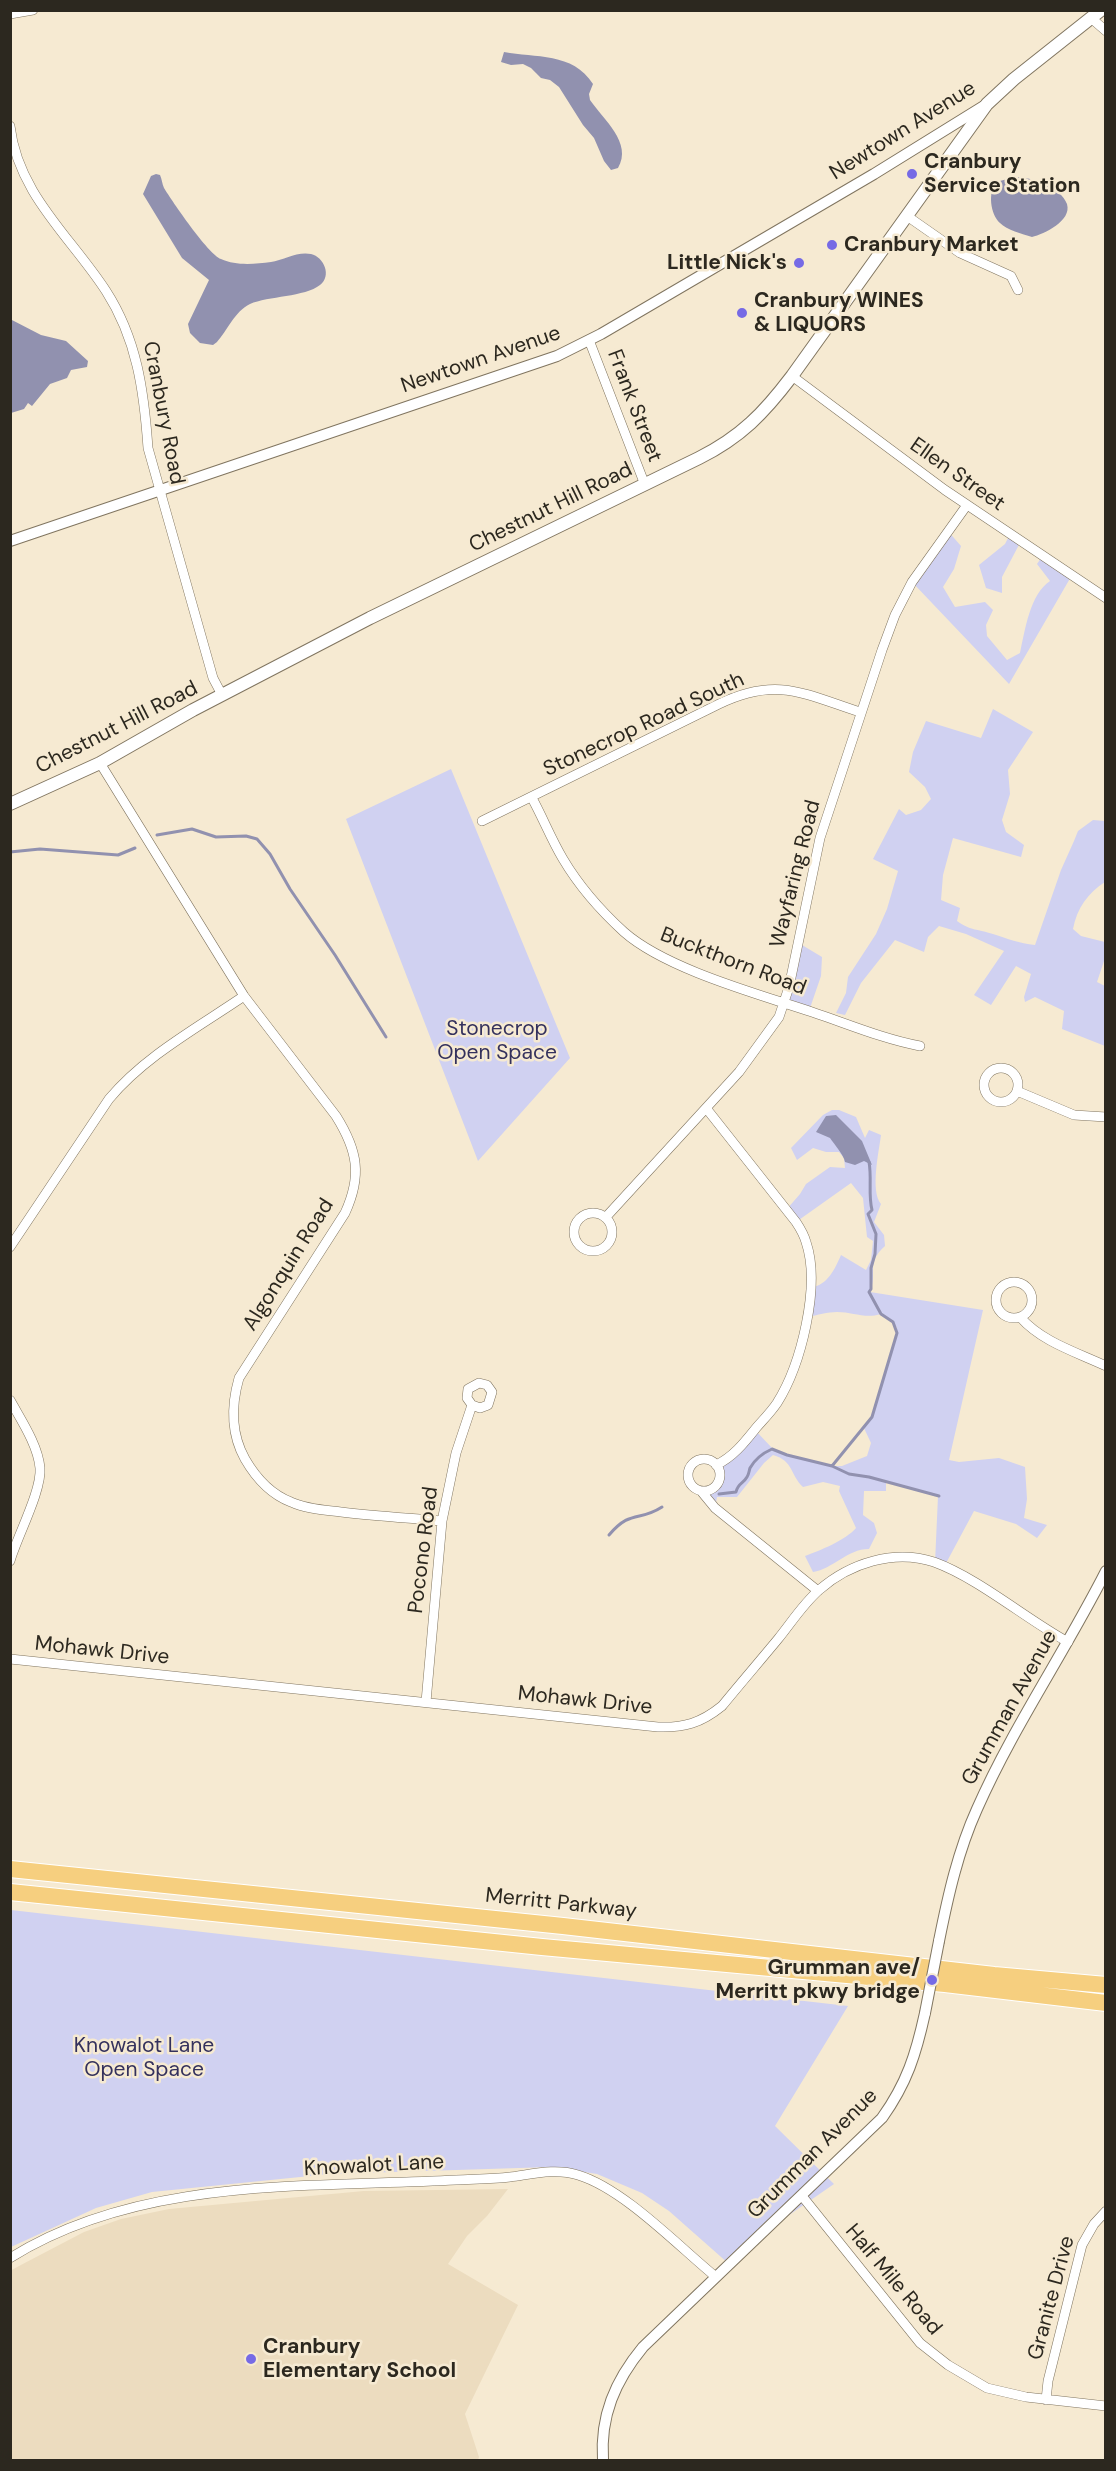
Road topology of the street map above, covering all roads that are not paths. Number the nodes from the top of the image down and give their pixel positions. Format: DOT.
graph roads {
  1 [pos="33,10"];
  2 [pos="1101,10"];
  3 [pos="10,14"];
  4 [pos="1091,18"];
  5 [pos="1106,31"];
  6 [pos="987,104"];
  7 [pos="10,126"];
  8 [pos="907,216"];
  9 [pos="1018,290"];
  10 [pos="589,340"];
  11 [pos="792,376"];
  12 [pos="645,485"];
  13 [pos="160,490"];
  14 [pos="967,504"];
  15 [pos="10,541"];
  16 [pos="1106,598"];
  17 [pos="222,695"];
  18 [pos="860,712"];
  19 [pos="100,763"];
  20 [pos="532,798"];
  21 [pos="10,804"];
  22 [pos="482,821"];
  23 [pos="244,996"];
  24 [pos="785,1004"];
  25 [pos="920,1046"];
  26 [pos="1017,1091"];
  27 [pos="706,1108"];
  28 [pos="1106,1117"];
  29 [pos="606,1217"];
  30 [pos="10,1247"];
  31 [pos="1020,1317"];
  32 [pos="1106,1366"];
  33 [pos="10,1400"];
  34 [pos="472,1405"];
  35 [pos="716,1465"];
  36 [pos="701,1491"];
  37 [pos="442,1521"];
  38 [pos="10,1561"];
  39 [pos="1106,1571"];
  40 [pos="818,1591"];
  41 [pos="1068,1642"];
  42 [pos="10,1659"];
  43 [pos="426,1702"];
  44 [pos="10,1869"];
  45 [pos="10,1892"];
  46 [pos="1106,1985"];
  47 [pos="1106,2003"];
  48 [pos="802,2196"];
  49 [pos="1106,2211"];
  50 [pos="10,2258"];
  51 [pos="716,2277"];
  52 [pos="1046,2400"];
  53 [pos="1106,2406"];
  54 [pos="603,2460"];
  1 -- 3 [label="street"];
  2 -- 4 [label="main road, Newtown Avenue"];
  4 -- 5 [label="street"];
  4 -- 6 [label="main road, Newtown Avenue"];
  6 -- 8 [label="main road, Chestnut Hill Road"];
  6 -- 10 [label="street, Newtown Avenue"];
  7 -- 13 [label="street, Cranbury Road"];
  8 -- 9 [label="street"];
  8 -- 11 [label="main road, Chestnut Hill Road"];
  10 -- 12 [label="street, Frank Street"];
  10 -- 13 [label="street, Newtown Avenue"];
  11 -- 12 [label="main road, Chestnut Hill Road"];
  11 -- 14 [label="street, Ellen Street"];
  12 -- 17 [label="main road, Chestnut Hill Road"];
  13 -- 15 [label="street, Newtown Avenue"];
  13 -- 17 [label="street, Cranbury Road"];
  14 -- 16 [label="street, Ellen Street"];
  14 -- 18 [label="street, Wayfaring Road"];
  17 -- 19 [label="main road, Chestnut Hill Road"];
  18 -- 20 [label="street, Stonecrop Road South"];
  18 -- 24 [label="street, Wayfaring Road"];
  19 -- 21 [label="main road, Chestnut Hill Road"];
  19 -- 23 [label="street, Algonquin Road"];
  20 -- 22 [label="street, Stonecrop Road South"];
  20 -- 24 [label="street, Buckthorn Road"];
  23 -- 30 [label="street"];
  23 -- 37 [label="street, Algonquin Road"];
  24 -- 25 [label="street, Buckthorn Road"];
  24 -- 27 [label="street, Wayfaring Road"];
  26 -- 28 [label="street"];
  27 -- 29 [label="street, Wayfaring Road"];
  27 -- 35 [label="street"];
  29 -- 29 [label="street"];
  31 -- 32 [label="street"];
  33 -- 38 [label="street"];
  34 -- 37 [label="street, Pocono Road"];
  35 -- 36 [label="street"];
  35 -- 36 [label="street"];
  36 -- 40 [label="street"];
  37 -- 43 [label="street, Pocono Road"];
  39 -- 41 [label="street, Grumman Avenue"];
  40 -- 41 [label="street, Mohawk Drive"];
  40 -- 43 [label="street, Mohawk Drive"];
  41 -- 48 [label="street, Grumman Avenue, bridge"];
  42 -- 43 [label="street, Mohawk Drive"];
  44 -- 46 [label="highway, Merritt Parkway"];
  45 -- 47 [label="highway, Merritt Parkway"];
  48 -- 51 [label="street, Grumman Avenue"];
  48 -- 52 [label="street, Half Mile Road"];
  49 -- 52 [label="street, Granite Drive"];
  50 -- 51 [label="street, Knowalot Lane"];
  51 -- 54 [label="street, Grumman Avenue"];
  52 -- 53 [label="street, Half Mile Road"];
}
